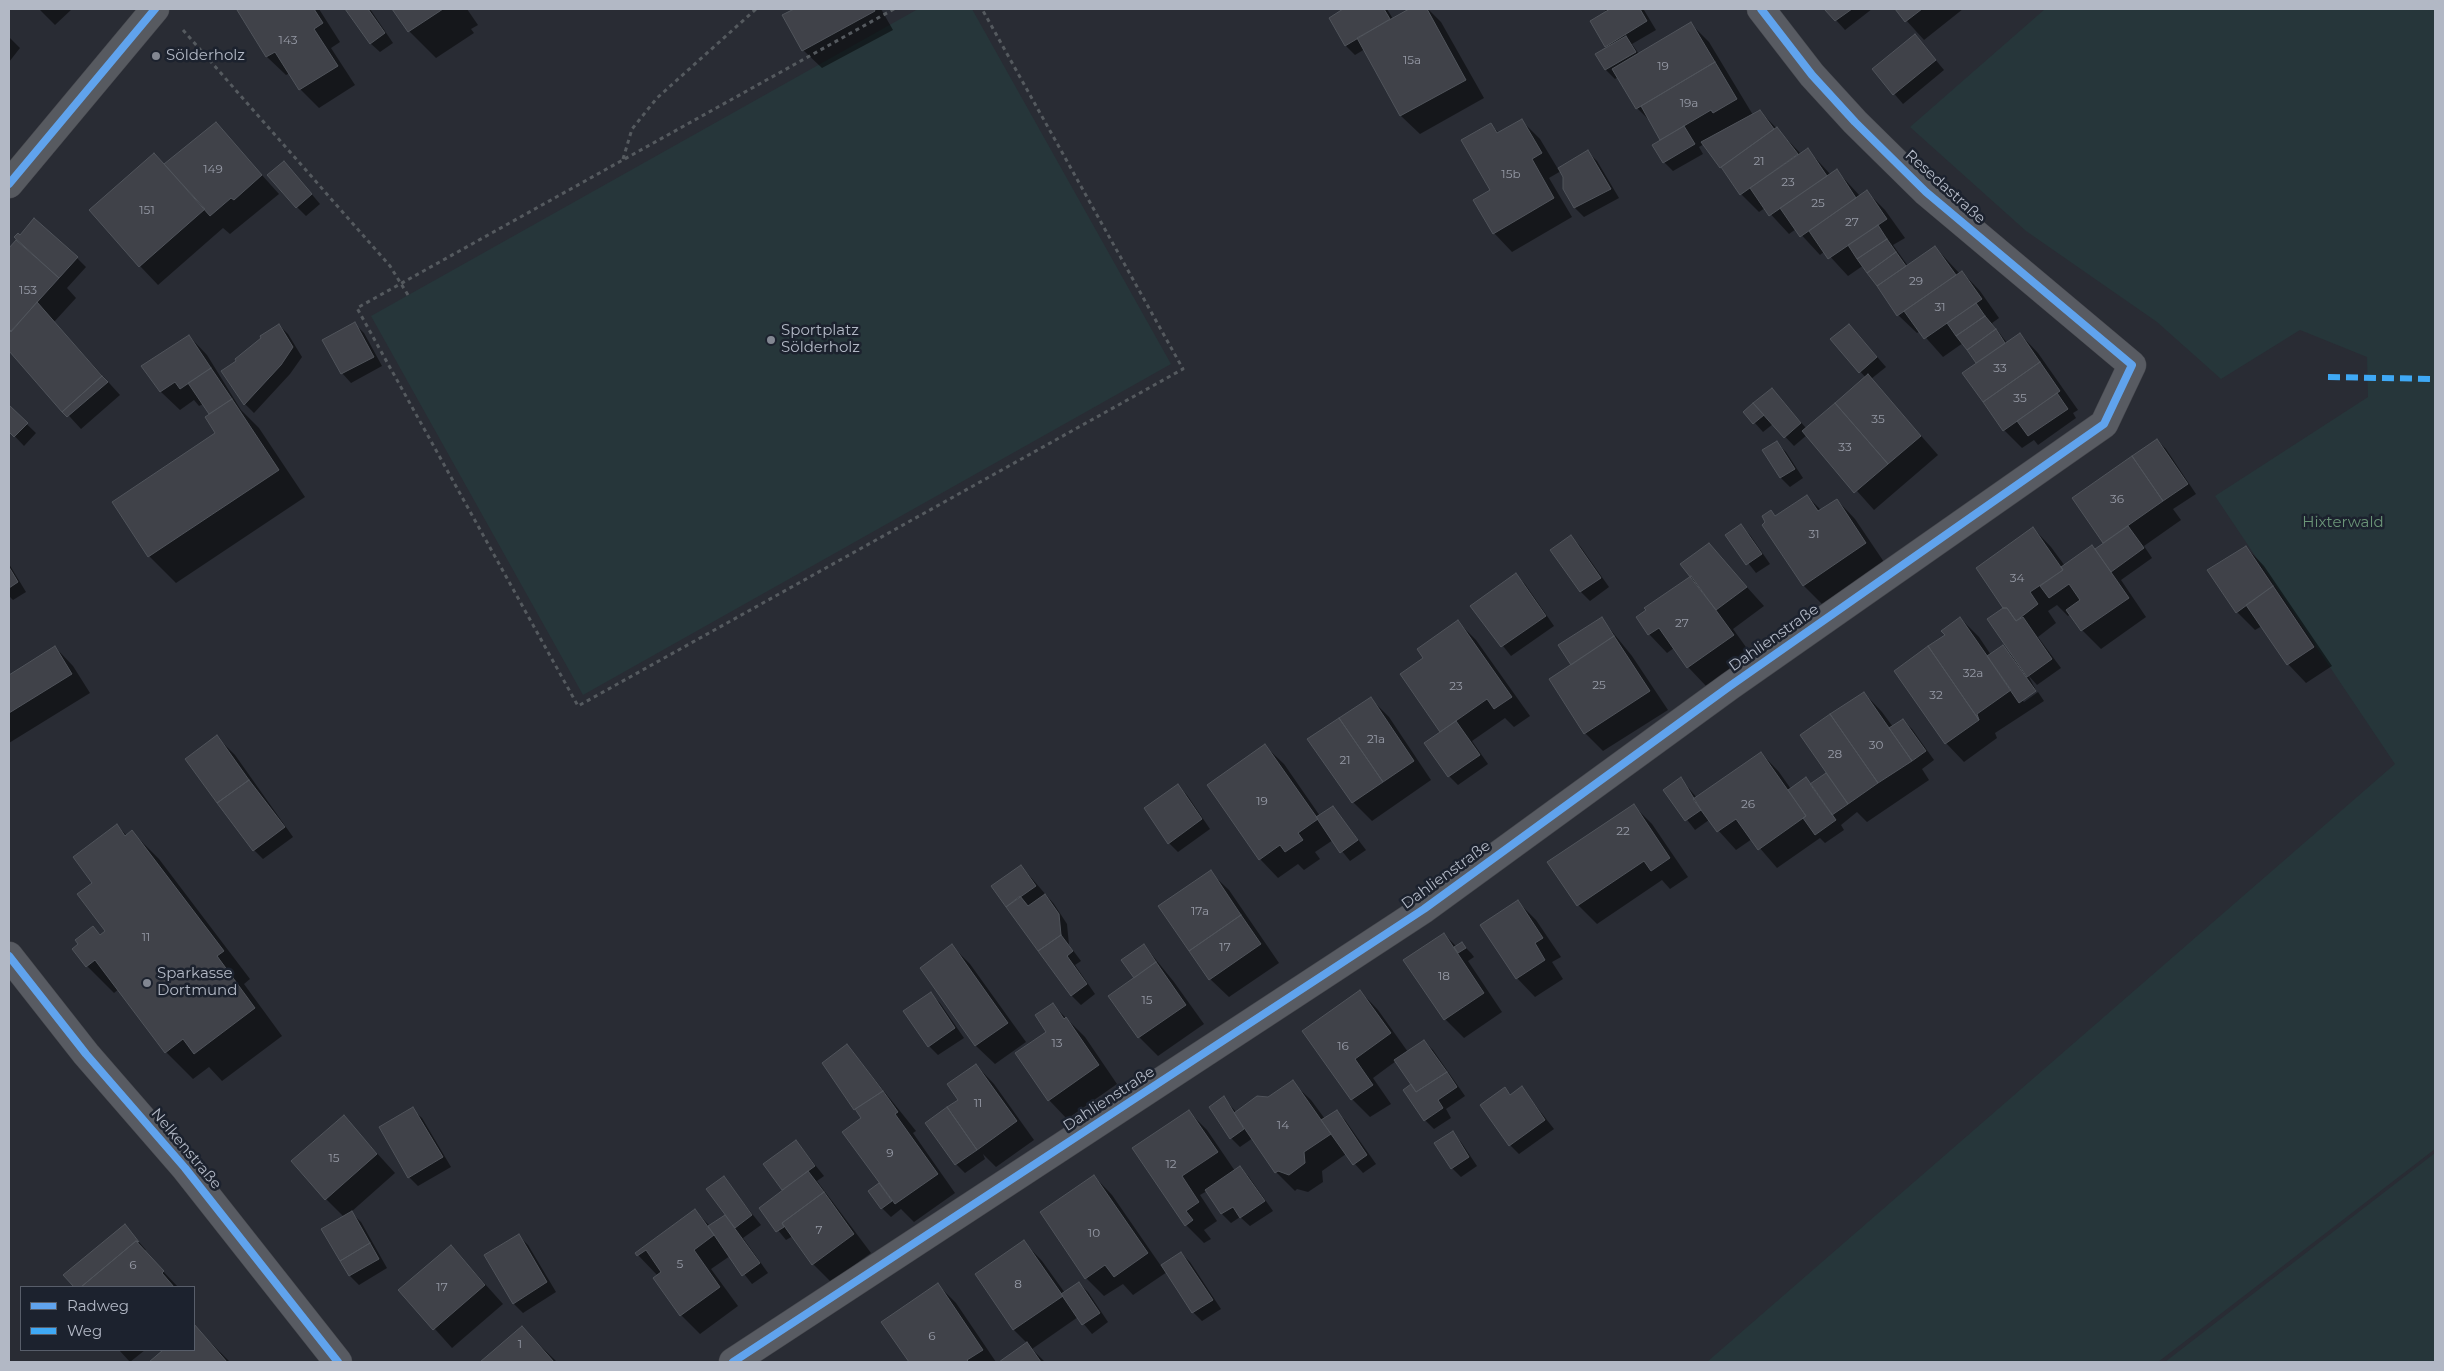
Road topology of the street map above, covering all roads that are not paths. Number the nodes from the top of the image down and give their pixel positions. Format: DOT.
graph roads {
  1 [pos="155,9"];
  2 [pos="1761,9"];
  3 [pos="9,184"];
  4 [pos="2132,365"];
  5 [pos="9,956"];
  6 [pos="338,1362"];
  7 [pos="733,1362"];
  1 -- 3 [label="main road"];
  2 -- 4 [label="street, Resedastraße"];
  4 -- 7 [label="street, Dahlienstraße"];
  5 -- 6 [label="street, Nelkenstraße"];
}
